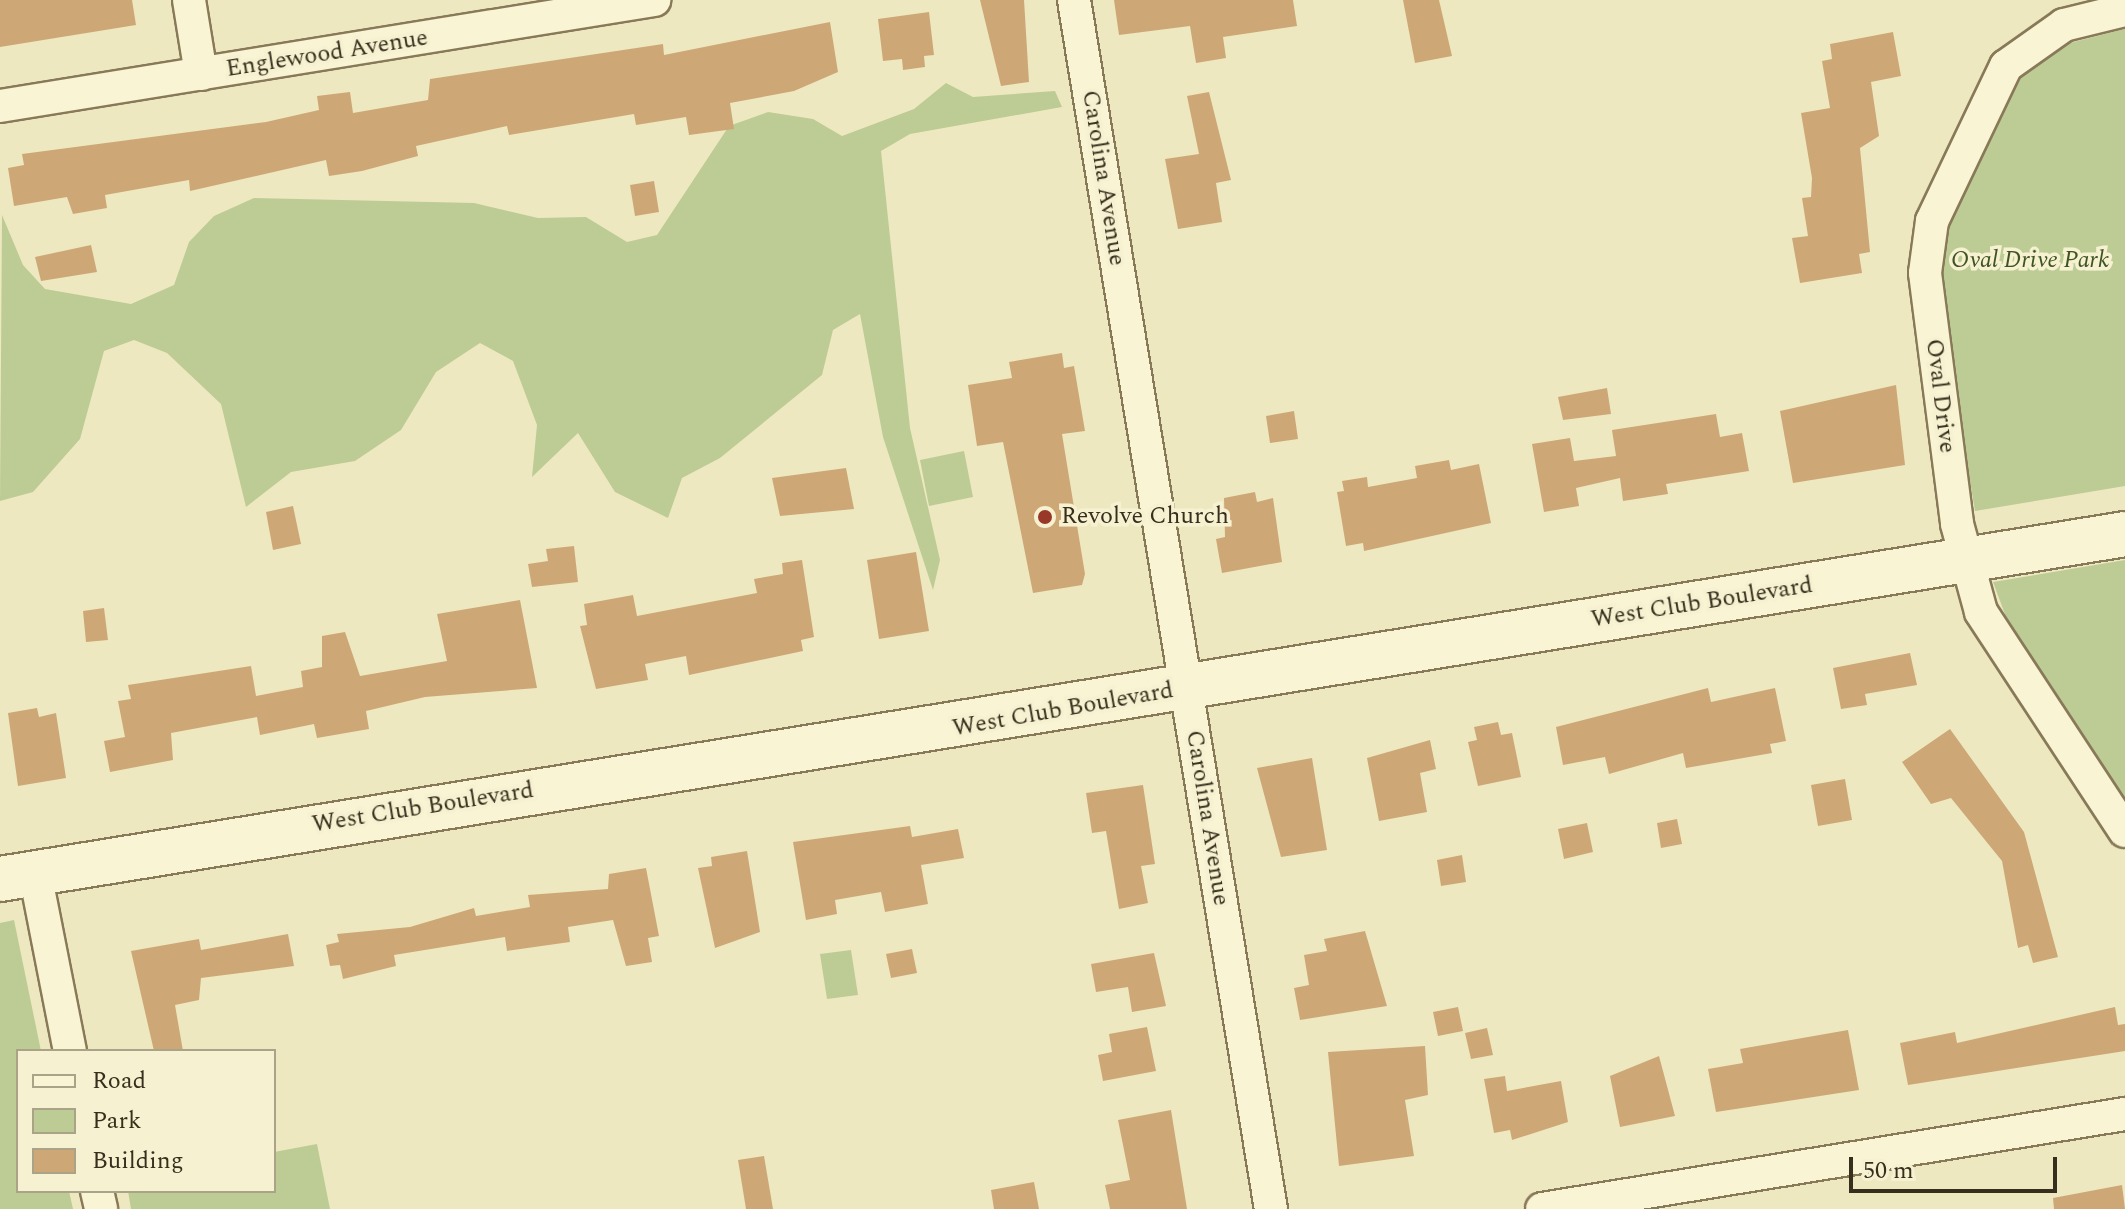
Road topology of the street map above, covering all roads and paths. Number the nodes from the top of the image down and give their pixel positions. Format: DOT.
graph roads {
  1 [pos="189,0"];
  2 [pos="1074,0"];
  3 [pos="640,1"];
  4 [pos="2125,10"];
  5 [pos="201,74"];
  6 [pos="0,106"];
  7 [pos="2125,534"];
  8 [pos="1966,559"];
  9 [pos="1186,689"];
  10 [pos="2125,831"];
  11 [pos="18,876"];
  12 [pos="69,1049"];
  13 [pos="2125,1114"];
  14 [pos="1271,1209"];
  15 [pos="1542,1209"];
  1 -- 5 [label="street"];
  2 -- 9 [label="street, Carolina Avenue"];
  3 -- 5 [label="street, Englewood Avenue"];
  4 -- 8 [label="street, Oval Drive"];
  5 -- 6 [label="street, Englewood Avenue"];
  7 -- 8 [label="street, West Club Boulevard"];
  8 -- 9 [label="street, West Club Boulevard"];
  8 -- 10 [label="street, Oval Drive"];
  9 -- 11 [label="street, West Club Boulevard"];
  9 -- 14 [label="street, Carolina Avenue"];
  11 -- 12 [label="street"];
  13 -- 15 [label="street"];
}
